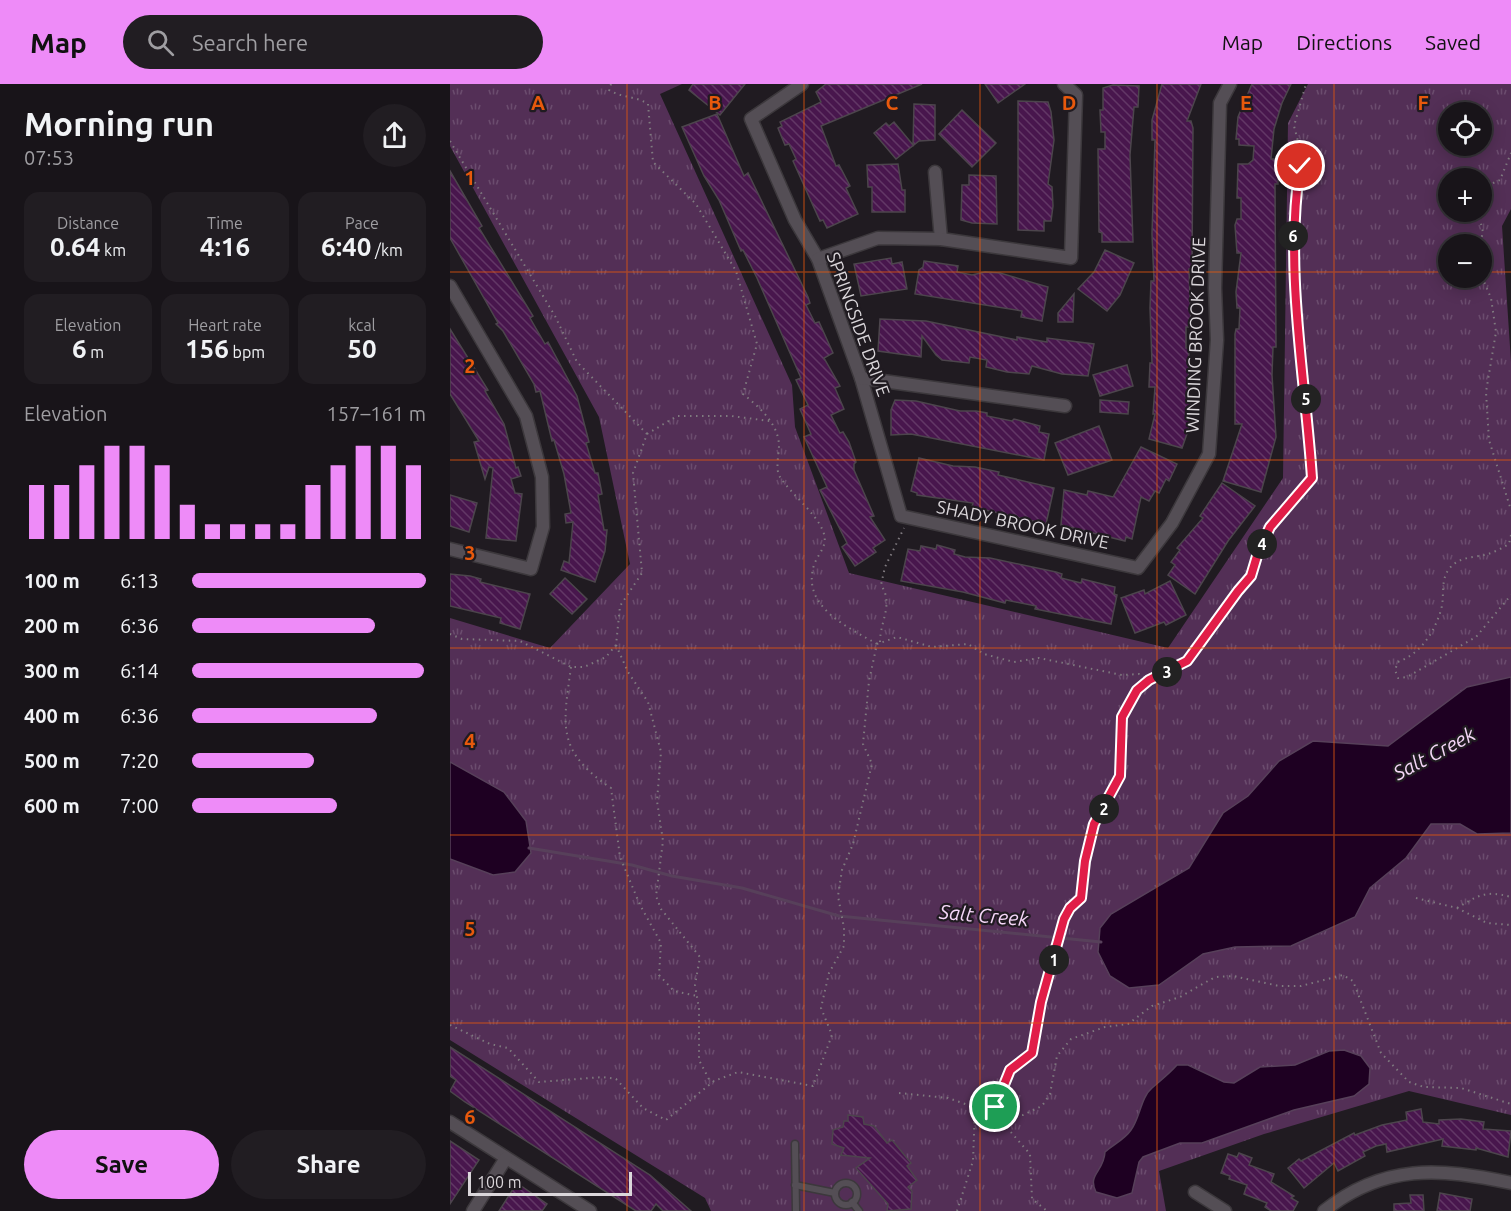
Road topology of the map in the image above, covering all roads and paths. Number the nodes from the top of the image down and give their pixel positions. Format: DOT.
graph roads {
  1 [pos="611,84"];
  2 [pos="802,84"];
  3 [pos="1064,84"];
  4 [pos="1230,84"];
  5 [pos="1306,84"];
  6 [pos="450,141"];
  7 [pos="1511,153"];
  8 [pos="935,172"];
  9 [pos="1492,184"];
  10 [pos="941,239"];
  11 [pos="818,259"];
  12 [pos="450,286"];
  13 [pos="1487,288"];
  14 [pos="861,378"];
  15 [pos="1065,406"];
  16 [pos="770,422"];
  17 [pos="647,434"];
  18 [pos="1511,510"];
  19 [pos="905,517"];
  20 [pos="1511,535"];
  21 [pos="450,549"];
  22 [pos="1138,568"];
  23 [pos="1511,595"];
  24 [pos="450,634"];
  25 [pos="879,643"];
  26 [pos="616,645"];
  27 [pos="571,667"];
  28 [pos="1149,680"];
  29 [pos="1511,897"];
  30 [pos="1416,898"];
  31 [pos="1457,908"];
  32 [pos="1511,925"];
  33 [pos="697,996"];
  34 [pos="450,1026"];
  35 [pos="711,1083"];
  36 [pos="899,1093"];
  37 [pos="1511,1104"];
  38 [pos="975,1107"];
  39 [pos="994,1113"];
  40 [pos="450,1122"];
  41 [pos="795,1144"];
  42 [pos="506,1158"];
  43 [pos="1511,1183"];
  44 [pos="795,1185"];
  45 [pos="1195,1192"];
  46 [pos="835,1193"];
  47 [pos="852,1202"];
  48 [pos="473,1211"];
  49 [pos="590,1211"];
  50 [pos="796,1211"];
  51 [pos="859,1211"];
  52 [pos="957,1211"];
  53 [pos="1047,1211"];
  54 [pos="1225,1211"];
  55 [pos="1324,1211"];
  1 -- 16 [label="path"];
  2 -- 11 [label="street, SPRINGSIDE DRIVE"];
  3 -- 10 [label="street"];
  4 -- 22 [label="street, WINDING BROOK DRIVE"];
  5 -- 28 [label="path"];
  6 -- 17 [label="path"];
  7 -- 9 [label="path"];
  8 -- 10 [label="street"];
  10 -- 11 [label="street"];
  11 -- 14 [label="street, SPRINGSIDE DRIVE"];
  12 -- 21 [label="street"];
  13 -- 18 [label="path"];
  14 -- 15 [label="street"];
  14 -- 19 [label="street, SPRINGSIDE DRIVE"];
  16 -- 17 [label="path"];
  16 -- 25 [label="path"];
  17 -- 26 [label="path"];
  19 -- 22 [label="street, SHADY BROOK DRIVE"];
  19 -- 25 [label="path"];
  20 -- 23 [label="path"];
  24 -- 27 [label="path"];
  25 -- 28 [label="path"];
  25 -- 34 [label="path"];
  26 -- 27 [label="path"];
  26 -- 33 [label="path"];
  27 -- 33 [label="path"];
  28 -- 39 [label="path"];
  29 -- 31 [label="path"];
  30 -- 31 [label="path"];
  31 -- 32 [label="path"];
  33 -- 35 [label="path"];
  36 -- 38 [label="path"];
  37 -- 39 [label="path"];
  38 -- 39 [label="path"];
  38 -- 52 [label="path"];
  39 -- 53 [label="path"];
  40 -- 42 [label="street"];
  41 -- 44 [label="lane"];
  42 -- 48 [label="street"];
  42 -- 49 [label="street"];
  43 -- 55 [label="street"];
  44 -- 46 [label="lane"];
  44 -- 50 [label="lane"];
  45 -- 54 [label="street"];
  46 -- 47 [label="lane"];
  46 -- 47 [label="lane"];
  47 -- 51 [label="lane"];
}
